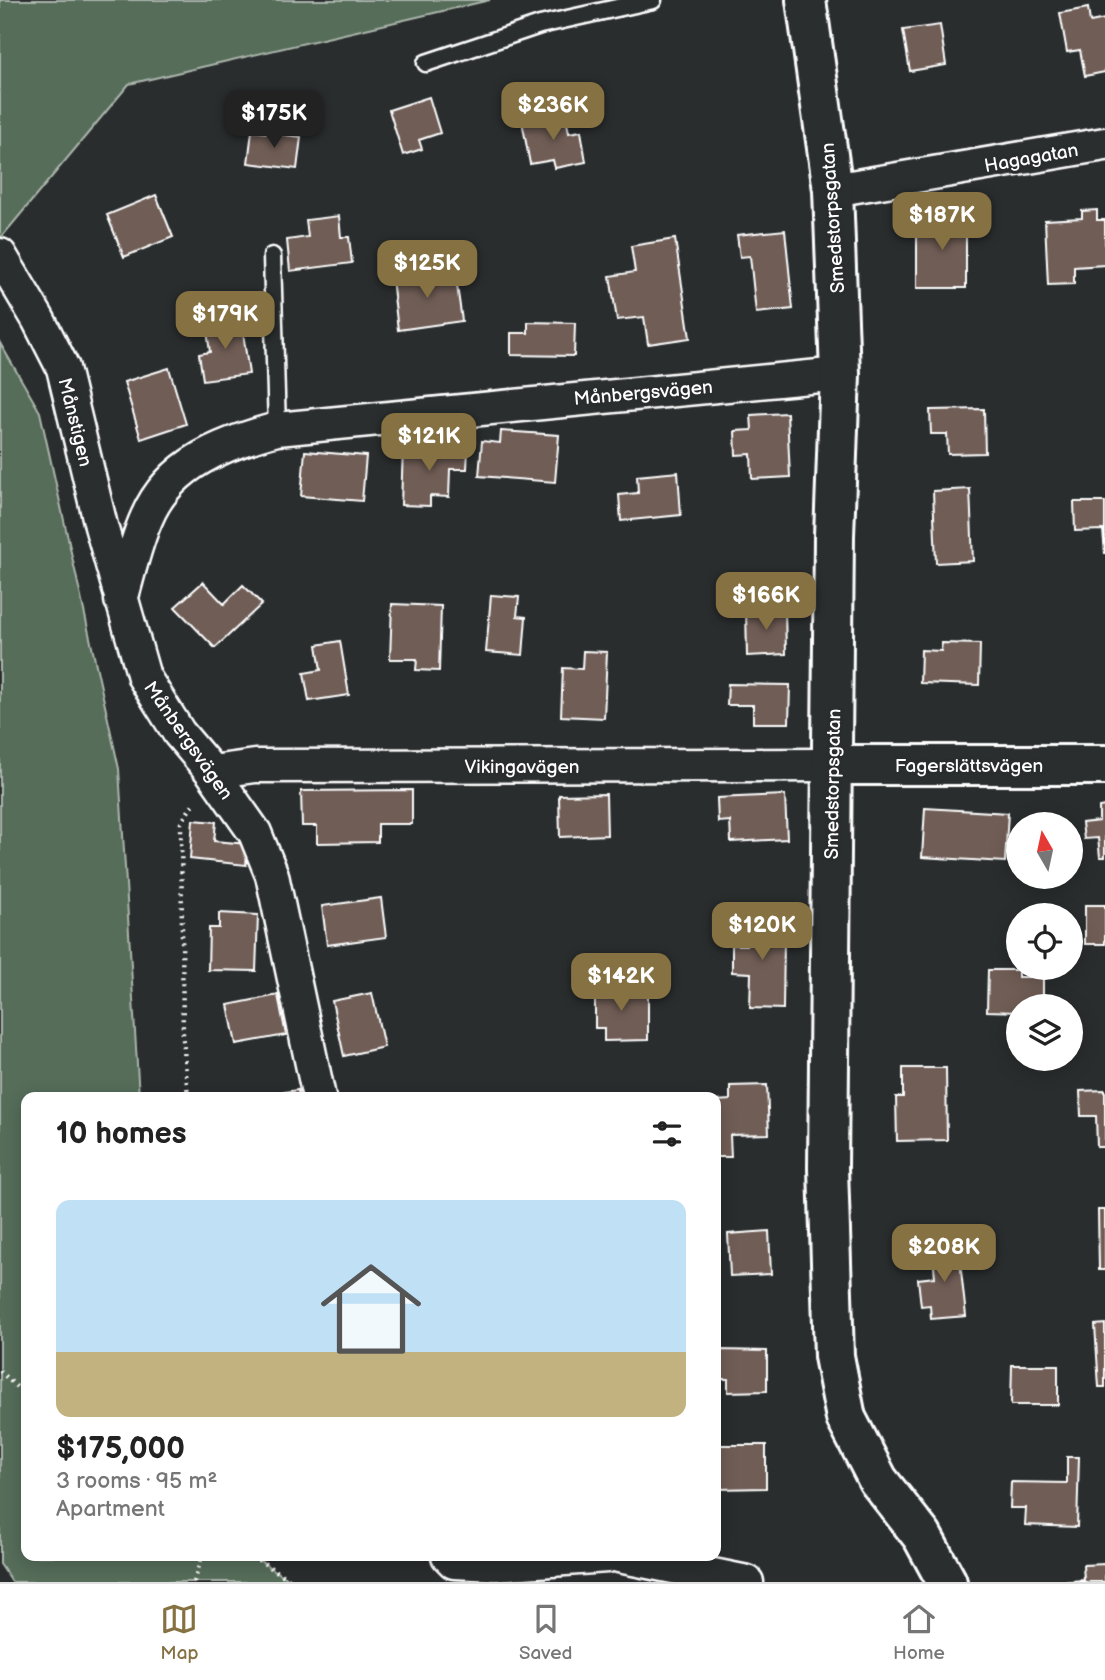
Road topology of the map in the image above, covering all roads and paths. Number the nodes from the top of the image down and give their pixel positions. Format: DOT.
graph roads {
  1 [pos="653,0"];
  2 [pos="806,0"];
  3 [pos="426,62"];
  4 [pos="1105,144"];
  5 [pos="833,190"];
  6 [pos="0,255"];
  7 [pos="272,256"];
  8 [pos="840,374"];
  9 [pos="277,429"];
  10 [pos="121,600"];
  11 [pos="832,765"];
  12 [pos="1105,765"];
  13 [pos="212,772"];
  14 [pos="188,1092"];
  15 [pos="318,1092"];
  16 [pos="0,1371"];
  17 [pos="21,1390"];
  18 [pos="200,1561"];
  19 [pos="260,1561"];
  20 [pos="469,1561"];
  21 [pos="538,1561"];
  22 [pos="644,1561"];
  23 [pos="194,1582"];
  24 [pos="294,1582"];
  25 [pos="747,1582"];
  26 [pos="947,1582"];
  1 -- 3 [label="lane"];
  2 -- 5 [label="street, Smedstorpsgatan"];
  4 -- 5 [label="street, Hagagatan"];
  5 -- 8 [label="street, Smedstorpsgatan"];
  6 -- 10 [label="street, Månstigen"];
  7 -- 9 [label="lane"];
  8 -- 9 [label="street, Månbergsvägen"];
  8 -- 11 [label="street, Smedstorpsgatan"];
  9 -- 10 [label="street, Månbergsvägen"];
  10 -- 13 [label="street, Månbergsvägen"];
  11 -- 12 [label="street, Fagerslättsvägen"];
  11 -- 13 [label="street, Vikingavägen"];
  11 -- 26 [label="street, Smedstorpsgatan"];
  13 -- 14 [label="path"];
  13 -- 15 [label="street, Månbergsvägen"];
  16 -- 17 [label="path"];
  18 -- 23 [label="path"];
  19 -- 24 [label="path"];
  20 -- 21 [label="street"];
  22 -- 25 [label="street"];
}
